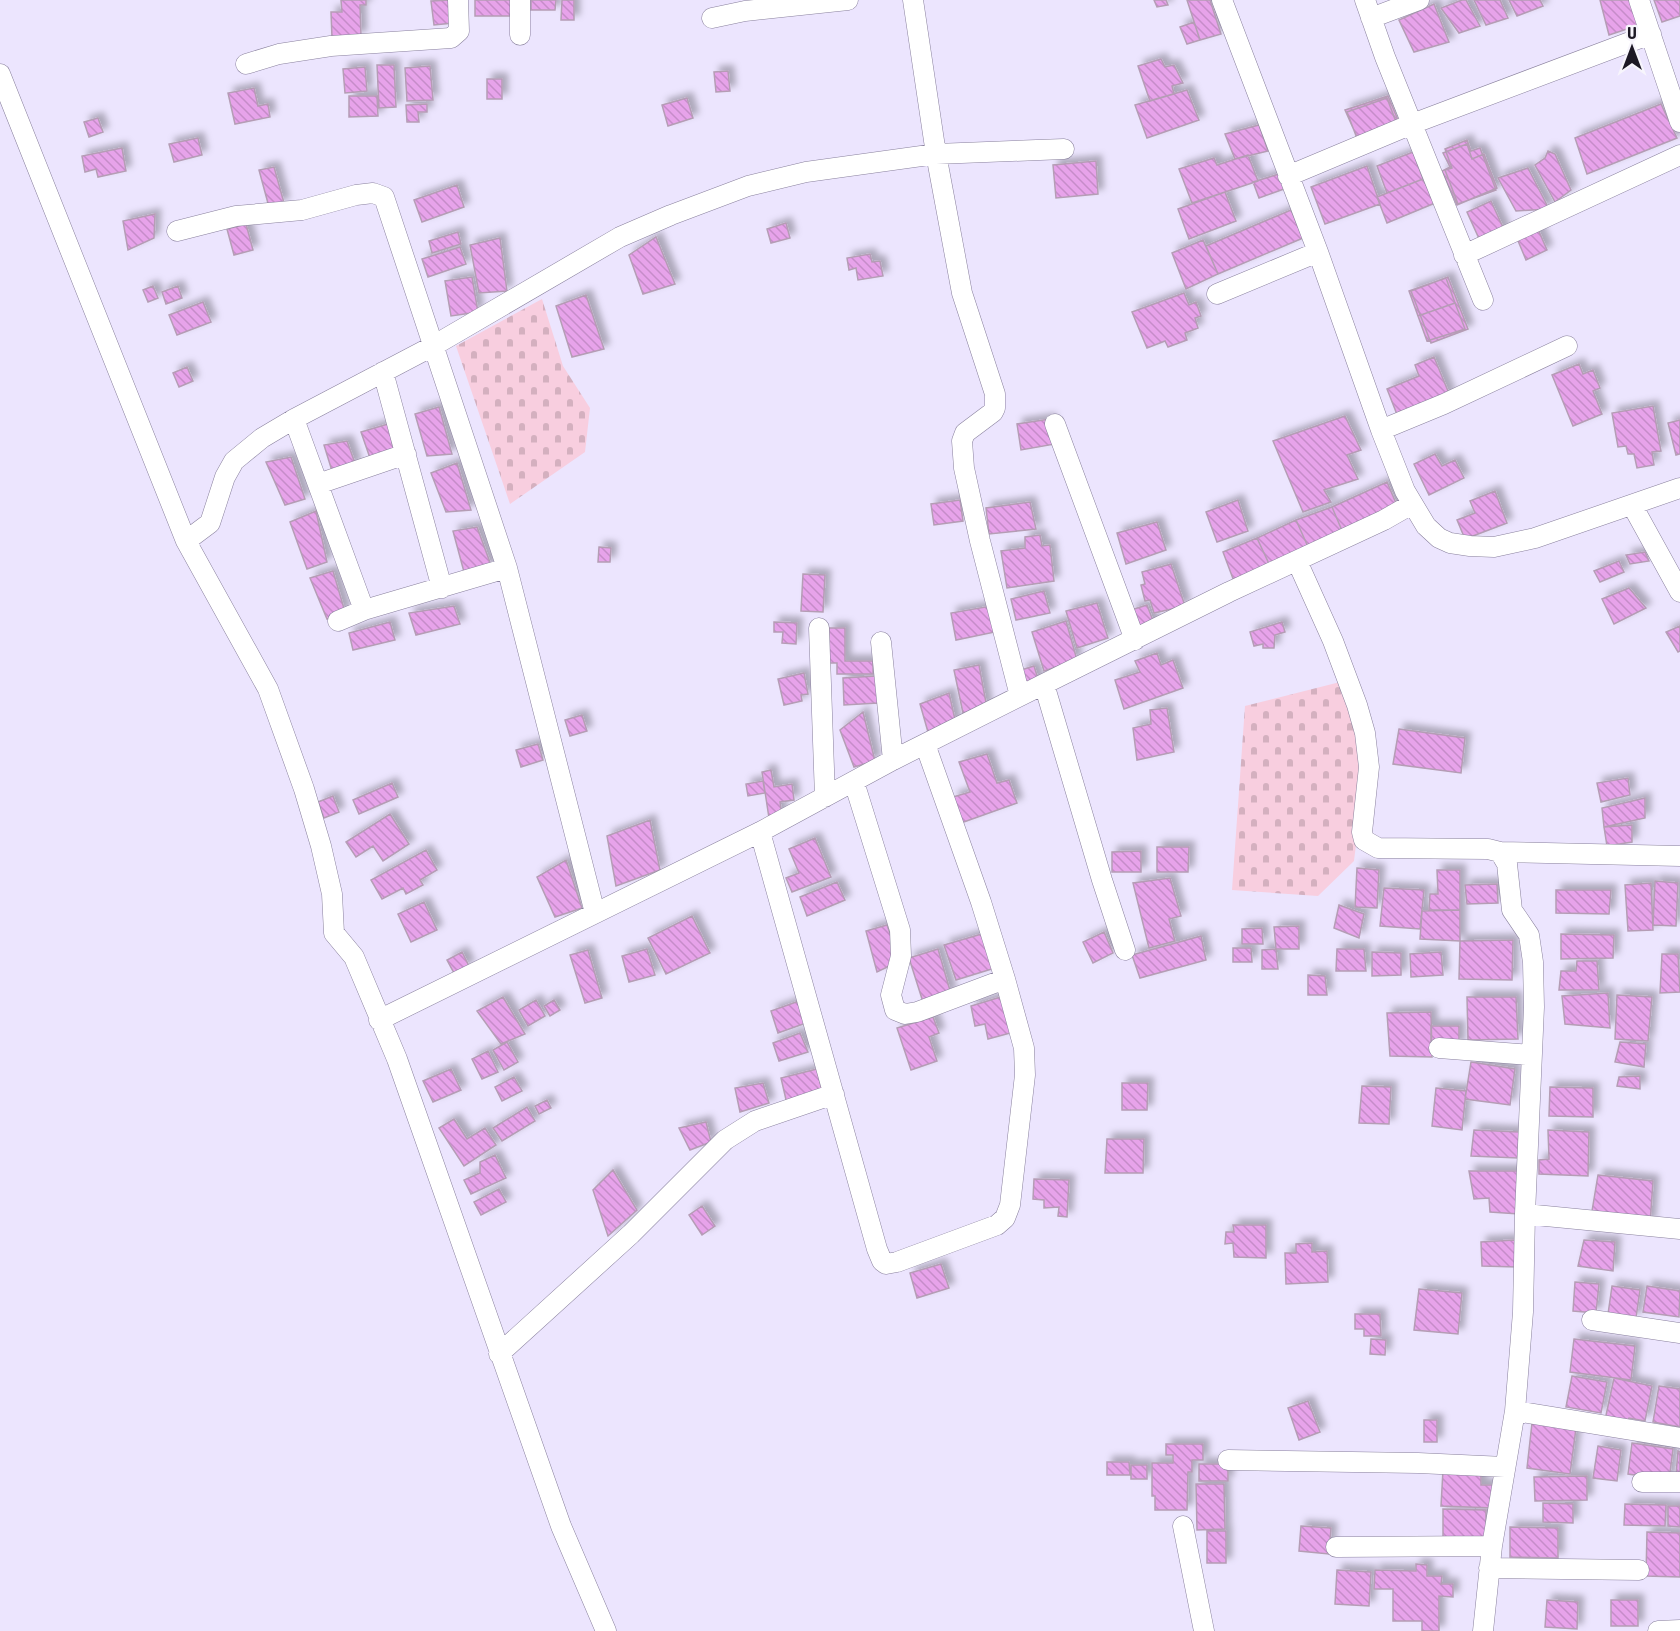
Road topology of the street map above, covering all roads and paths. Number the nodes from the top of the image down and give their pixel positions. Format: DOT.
graph roads {
  1 [pos="458,0"];
  2 [pos="520,0"];
  3 [pos="848,0"];
  4 [pos="913,0"];
  5 [pos="1222,0"];
  6 [pos="1419,0"];
  7 [pos="1639,0"];
  8 [pos="1368,9"];
  9 [pos="712,18"];
  10 [pos="1651,34"];
  11 [pos="520,35"];
  12 [pos="246,64"];
  13 [pos="0,74"];
  14 [pos="1680,122"];
  15 [pos="1412,124"];
  16 [pos="1064,149"];
  17 [pos="936,154"];
  18 [pos="1680,155"];
  19 [pos="1288,176"];
  20 [pos="177,231"];
  21 [pos="1318,252"];
  22 [pos="1464,255"];
  23 [pos="1217,294"];
  24 [pos="1483,300"];
  25 [pos="433,346"];
  26 [pos="1567,346"];
  27 [pos="383,372"];
  28 [pos="294,419"];
  29 [pos="1054,424"];
  30 [pos="1381,430"];
  31 [pos="406,454"];
  32 [pos="318,484"];
  33 [pos="1680,488"];
  34 [pos="1412,504"];
  35 [pos="1632,505"];
  36 [pos="186,541"];
  37 [pos="1297,561"];
  38 [pos="507,568"];
  39 [pos="442,588"];
  40 [pos="1680,592"];
  41 [pos="364,610"];
  42 [pos="338,621"];
  43 [pos="819,628"];
  44 [pos="1134,640"];
  45 [pos="881,642"];
  46 [pos="1044,684"];
  47 [pos="1020,696"];
  48 [pos="926,744"];
  49 [pos="893,760"];
  50 [pos="854,782"];
  51 [pos="825,797"];
  52 [pos="760,832"];
  53 [pos="1500,852"];
  54 [pos="1680,856"];
  55 [pos="595,913"];
  56 [pos="1125,950"];
  57 [pos="1005,979"];
  58 [pos="379,1020"];
  59 [pos="1439,1048"];
  60 [pos="1531,1055"];
  61 [pos="834,1094"];
  62 [pos="1525,1214"];
  63 [pos="1680,1229"];
  64 [pos="1592,1320"];
  65 [pos="1680,1333"];
  66 [pos="499,1354"];
  67 [pos="1515,1411"];
  68 [pos="1680,1438"];
  69 [pos="1228,1460"];
  70 [pos="1505,1467"];
  71 [pos="1642,1482"];
  72 [pos="1680,1482"];
  73 [pos="1183,1526"];
  74 [pos="1492,1546"];
  75 [pos="1336,1547"];
  76 [pos="1489,1568"];
  77 [pos="1639,1570"];
  78 [pos="1680,1630"];
  79 [pos="606,1631"];
  80 [pos="1204,1631"];
  81 [pos="1483,1631"];
  82 [pos="1658,1631"];
  1 -- 12 [label="street"];
  2 -- 11 [label="street"];
  3 -- 9 [label="street"];
  4 -- 17 [label="street"];
  5 -- 19 [label="street"];
  6 -- 8 [label="street"];
  7 -- 10 [label="street"];
  8 -- 15 [label="street"];
  10 -- 14 [label="street"];
  10 -- 15 [label="street"];
  13 -- 36 [label="street"];
  15 -- 19 [label="street"];
  15 -- 22 [label="street"];
  16 -- 17 [label="street"];
  17 -- 25 [label="street"];
  17 -- 47 [label="street"];
  18 -- 22 [label="street"];
  19 -- 21 [label="street"];
  20 -- 25 [label="street"];
  21 -- 23 [label="street"];
  21 -- 30 [label="street"];
  22 -- 24 [label="street"];
  25 -- 27 [label="street"];
  25 -- 38 [label="street"];
  26 -- 30 [label="street"];
  27 -- 28 [label="street"];
  27 -- 31 [label="street"];
  28 -- 32 [label="street"];
  28 -- 36 [label="street"];
  29 -- 44 [label="street"];
  30 -- 34 [label="street"];
  31 -- 32 [label="street"];
  31 -- 39 [label="street"];
  32 -- 41 [label="street"];
  33 -- 35 [label="street"];
  34 -- 35 [label="street"];
  34 -- 37 [label="street"];
  35 -- 40 [label="street"];
  36 -- 58 [label="street"];
  37 -- 44 [label="street"];
  37 -- 53 [label="street"];
  38 -- 39 [label="street"];
  38 -- 55 [label="street"];
  39 -- 41 [label="street"];
  41 -- 42 [label="street"];
  43 -- 51 [label="street"];
  44 -- 46 [label="street"];
  45 -- 49 [label="street"];
  46 -- 47 [label="street"];
  46 -- 56 [label="street"];
  47 -- 48 [label="street"];
  48 -- 49 [label="street"];
  48 -- 57 [label="street"];
  49 -- 50 [label="street"];
  50 -- 51 [label="street"];
  50 -- 57 [label="street"];
  51 -- 52 [label="street"];
  52 -- 55 [label="street"];
  52 -- 61 [label="street"];
  53 -- 54 [label="street"];
  53 -- 60 [label="street"];
  55 -- 58 [label="street"];
  57 -- 61 [label="street"];
  58 -- 66 [label="street"];
  59 -- 60 [label="street"];
  60 -- 62 [label="street"];
  61 -- 66 [label="street"];
  62 -- 63 [label="street"];
  62 -- 67 [label="street"];
  64 -- 65 [label="street"];
  66 -- 79 [label="street"];
  67 -- 68 [label="street"];
  67 -- 70 [label="street"];
  69 -- 70 [label="street"];
  70 -- 74 [label="street"];
  71 -- 72 [label="street"];
  73 -- 80 [label="street"];
  74 -- 75 [label="street"];
  74 -- 76 [label="street"];
  76 -- 77 [label="street"];
  76 -- 81 [label="street"];
  78 -- 82 [label="street"];
}
